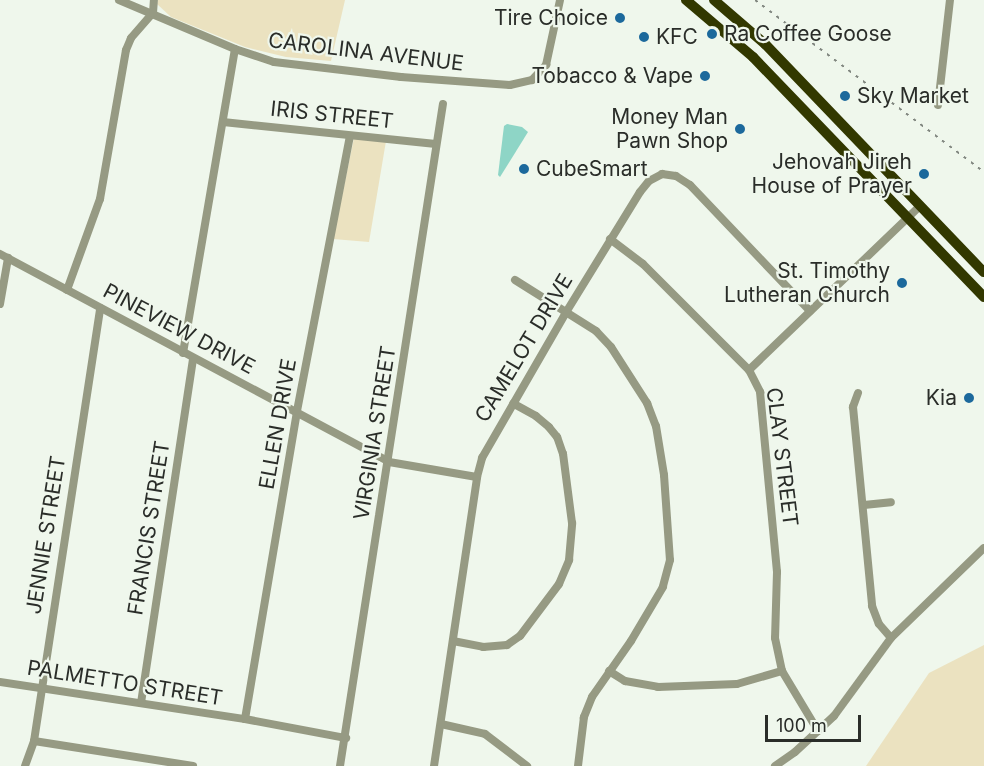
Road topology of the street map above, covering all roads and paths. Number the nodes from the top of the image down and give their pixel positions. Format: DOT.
graph roads {
  1 [pos="119,0"];
  2 [pos="154,0"];
  3 [pos="560,0"];
  4 [pos="686,0"];
  5 [pos="714,0"];
  6 [pos="950,0"];
  7 [pos="153,13"];
  8 [pos="235,50"];
  9 [pos="443,104"];
  10 [pos="938,105"];
  11 [pos="223,122"];
  12 [pos="351,136"];
  13 [pos="436,144"];
  14 [pos="920,206"];
  15 [pos="908,218"];
  16 [pos="610,238"];
  17 [pos="4,256"];
  18 [pos="984,272"];
  19 [pos="515,280"];
  20 [pos="67,290"];
  21 [pos="984,297"];
  22 [pos="0,304"];
  23 [pos="100,308"];
  24 [pos="810,311"];
  25 [pos="565,314"];
  26 [pos="183,353"];
  27 [pos="193,358"];
  28 [pos="749,370"];
  29 [pos="858,393"];
  30 [pos="513,403"];
  31 [pos="297,411"];
  32 [pos="389,462"];
  33 [pos="477,477"];
  34 [pos="891,502"];
  35 [pos="864,505"];
  36 [pos="984,548"];
  37 [pos="891,638"];
  38 [pos="453,641"];
  39 [pos="609,671"];
  40 [pos="782,671"];
  41 [pos="0,682"];
  42 [pos="40,689"];
  43 [pos="141,703"];
  44 [pos="245,719"];
  45 [pos="441,724"];
  46 [pos="818,731"];
  47 [pos="346,738"];
  48 [pos="34,741"];
  49 [pos="25,766"];
  50 [pos="193,766"];
  51 [pos="340,766"];
  52 [pos="434,766"];
  53 [pos="528,766"];
  54 [pos="578,766"];
  55 [pos="775,766"];
  1 -- 7 [label="street, CAROLINA AVENUE"];
  2 -- 7 [label="street"];
  3 -- 8 [label="street, CAROLINA AVENUE"];
  4 -- 15 [label="highway"];
  5 -- 14 [label="highway"];
  6 -- 10 [label="street"];
  7 -- 8 [label="street, CAROLINA AVENUE"];
  7 -- 20 [label="street"];
  8 -- 11 [label="street"];
  9 -- 13 [label="street, VIRGINIA STREET"];
  11 -- 12 [label="street, IRIS STREET"];
  11 -- 26 [label="street"];
  12 -- 13 [label="street, IRIS STREET"];
  12 -- 31 [label="street, ELLEN DRIVE"];
  13 -- 32 [label="street, VIRGINIA STREET"];
  14 -- 15 [label="street"];
  14 -- 18 [label="highway"];
  15 -- 21 [label="highway"];
  15 -- 24 [label="street"];
  16 -- 24 [label="street, CAMELOT DRIVE"];
  16 -- 25 [label="street, CAMELOT DRIVE"];
  16 -- 28 [label="street, CLAY STREET"];
  17 -- 20 [label="street, PINEVIEW DRIVE"];
  17 -- 22 [label="street"];
  19 -- 25 [label="street"];
  20 -- 23 [label="street, PINEVIEW DRIVE"];
  23 -- 26 [label="street, PINEVIEW DRIVE"];
  23 -- 42 [label="street, JENNIE STREET"];
  24 -- 28 [label="street"];
  25 -- 30 [label="street, CAMELOT DRIVE"];
  25 -- 39 [label="street"];
  26 -- 27 [label="street, PINEVIEW DRIVE"];
  27 -- 31 [label="street, PINEVIEW DRIVE"];
  27 -- 43 [label="street, FRANCIS STREET"];
  28 -- 40 [label="street, CLAY STREET"];
  29 -- 35 [label="street"];
  30 -- 33 [label="street, CAMELOT DRIVE"];
  30 -- 38 [label="street"];
  31 -- 32 [label="street, PINEVIEW DRIVE"];
  31 -- 44 [label="street, ELLEN DRIVE"];
  32 -- 33 [label="street, PINEVIEW DRIVE"];
  32 -- 47 [label="street, VIRGINIA STREET"];
  33 -- 38 [label="street, CAMELOT DRIVE"];
  34 -- 35 [label="street"];
  35 -- 37 [label="street"];
  36 -- 37 [label="street"];
  37 -- 46 [label="street"];
  38 -- 45 [label="street, CAMELOT DRIVE"];
  39 -- 40 [label="street"];
  39 -- 54 [label="street"];
  40 -- 46 [label="street, CLAY STREET"];
  41 -- 42 [label="street, PALMETTO STREET"];
  42 -- 43 [label="street, PALMETTO STREET"];
  42 -- 48 [label="street, JENNIE STREET"];
  43 -- 44 [label="street, PALMETTO STREET"];
  44 -- 47 [label="street, PALMETTO STREET"];
  45 -- 52 [label="street, CAMELOT DRIVE"];
  45 -- 53 [label="street"];
  46 -- 55 [label="street"];
  47 -- 51 [label="street, VIRGINIA STREET"];
  48 -- 49 [label="street, JENNIE STREET"];
  48 -- 50 [label="street"];
}
